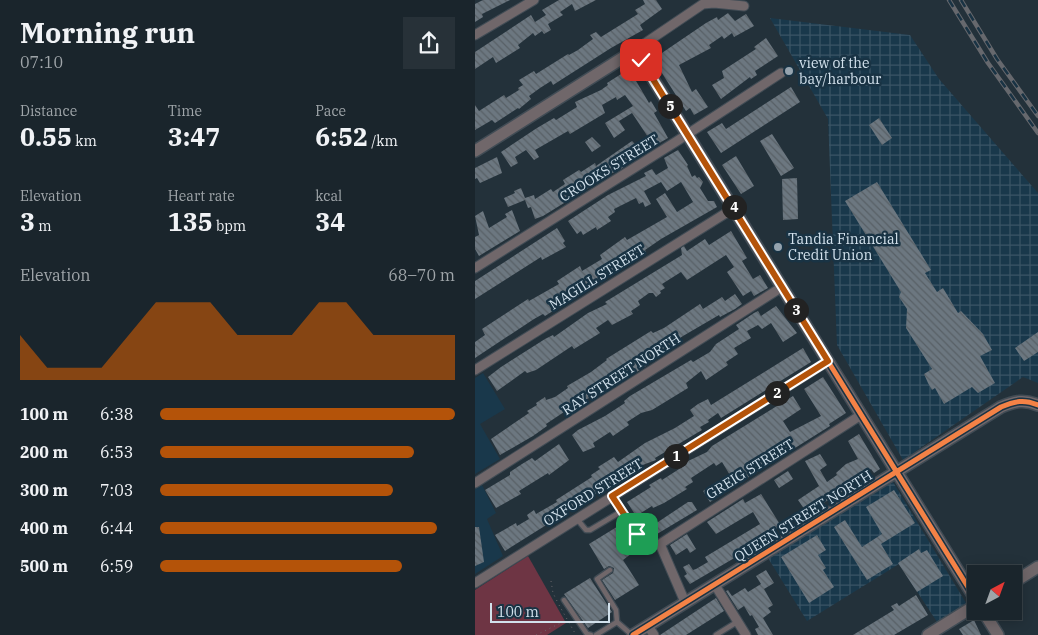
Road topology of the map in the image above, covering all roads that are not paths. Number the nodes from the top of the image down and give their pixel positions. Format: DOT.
graph roads {
  1 [pos="534,0"];
  2 [pos="697,0"];
  3 [pos="744,6"];
  4 [pos="695,11"];
  5 [pos="475,35"];
  6 [pos="635,50"];
  7 [pos="781,73"];
  8 [pos="687,134"];
  9 [pos="475,151"];
  10 [pos="734,208"];
  11 [pos="475,268"];
  12 [pos="782,287"];
  13 [pos="828,361"];
  14 [pos="475,370"];
  15 [pos="1038,405"];
  16 [pos="861,415"];
  17 [pos="898,472"];
  18 [pos="475,483"];
  19 [pos="612,496"];
  20 [pos="622,511"];
  21 [pos="577,519"];
  22 [pos="637,534"];
  23 [pos="1038,567"];
  24 [pos="610,570"];
  25 [pos="1023,576"];
  26 [pos="475,583"];
  27 [pos="715,585"];
  28 [pos="967,585"];
  29 [pos="564,600"];
  30 [pos="685,602"];
  31 [pos="967,611"];
  32 [pos="989,620"];
  33 [pos="617,622"];
  34 [pos="737,622"];
  35 [pos="651,630"];
  36 [pos="591,635"];
  37 [pos="596,635"];
  38 [pos="632,635"];
  39 [pos="716,635"];
  40 [pos="746,635"];
  41 [pos="928,635"];
  42 [pos="998,635"];
  1 -- 5 [label="street"];
  2 -- 4 [label="street"];
  3 -- 4 [label="street"];
  4 -- 6 [label="street"];
  6 -- 8 [label="street"];
  6 -- 9 [label="street"];
  7 -- 8 [label="street, CROOKS STREET"];
  8 -- 10 [label="street"];
  8 -- 11 [label="street, CROOKS STREET"];
  10 -- 12 [label="street"];
  10 -- 14 [label="street, MAGILL STREET"];
  12 -- 13 [label="street"];
  12 -- 18 [label="street, RAY STREET NORTH"];
  13 -- 16 [label="street"];
  13 -- 19 [label="street, OXFORD STREET"];
  15 -- 17 [label="street, QUEEN STREET NORTH"];
  16 -- 17 [label="street"];
  16 -- 30 [label="street, GREIG STREET"];
  17 -- 27 [label="street, QUEEN STREET NORTH"];
  17 -- 28 [label="street"];
  19 -- 20 [label="lane"];
  19 -- 21 [label="street, OXFORD STREET"];
  20 -- 21 [label="lane"];
  20 -- 22 [label="lane"];
  21 -- 26 [label="street, OXFORD STREET"];
  23 -- 25 [label="street"];
  24 -- 33 [label="lane"];
  27 -- 30 [label="street, QUEEN STREET NORTH"];
  27 -- 34 [label="street"];
  29 -- 36 [label="lane"];
  30 -- 35 [label="street, QUEEN STREET NORTH"];
  31 -- 41 [label="street"];
  32 -- 42 [label="street"];
  33 -- 37 [label="lane"];
  33 -- 38 [label="lane"];
  34 -- 39 [label="lane"];
  34 -- 40 [label="street"];
  35 -- 38 [label="street, QUEEN STREET NORTH"];
}
